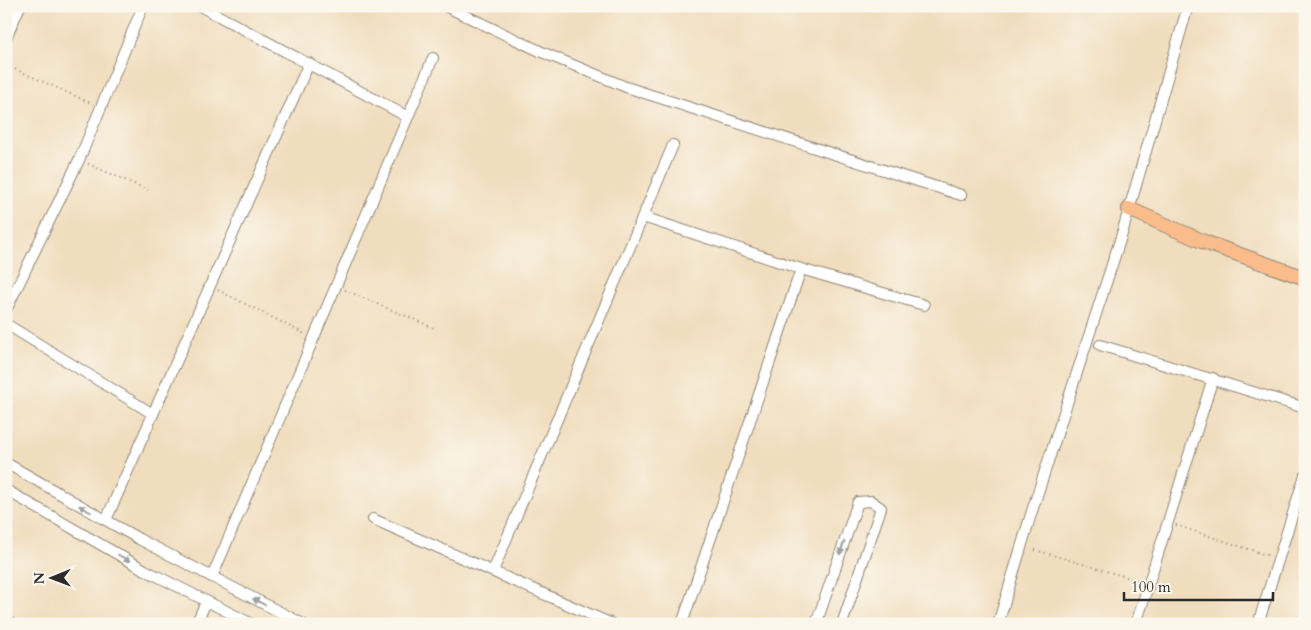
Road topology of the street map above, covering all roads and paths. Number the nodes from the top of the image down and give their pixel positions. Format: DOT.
graph roads {
  1 [pos="20,6"];
  2 [pos="142,6"];
  3 [pos="200,6"];
  4 [pos="444,6"];
  5 [pos="1188,6"];
  6 [pos="6,38"];
  7 [pos="433,58"];
  8 [pos="309,63"];
  9 [pos="6,66"];
  10 [pos="101,108"];
  11 [pos="408,118"];
  12 [pos="673,145"];
  13 [pos="79,160"];
  14 [pos="148,190"];
  15 [pos="961,196"];
  16 [pos="1129,209"];
  17 [pos="643,217"];
  18 [pos="801,269"];
  19 [pos="1305,278"];
  20 [pos="210,286"];
  21 [pos="336,287"];
  22 [pos="924,305"];
  23 [pos="6,310"];
  24 [pos="6,324"];
  25 [pos="434,328"];
  26 [pos="314,338"];
  27 [pos="1100,344"];
  28 [pos="1213,378"];
  29 [pos="1305,408"];
  30 [pos="153,414"];
  31 [pos="6,463"];
  32 [pos="1305,475"];
  33 [pos="6,490"];
  34 [pos="373,519"];
  35 [pos="106,520"];
  36 [pos="1167,522"];
  37 [pos="1035,550"];
  38 [pos="1278,558"];
  39 [pos="493,571"];
  40 [pos="212,577"];
  41 [pos="1148,583"];
  42 [pos="206,602"];
  43 [pos="6,620"];
  44 [pos="12,624"];
  45 [pos="196,624"];
  46 [pos="252,624"];
  47 [pos="303,624"];
  48 [pos="612,624"];
  49 [pos="682,624"];
  50 [pos="816,624"];
  51 [pos="842,624"];
  52 [pos="998,624"];
  53 [pos="1136,624"];
  54 [pos="1258,624"];
  1 -- 6 [label="street"];
  2 -- 10 [label="street"];
  3 -- 8 [label="street"];
  4 -- 15 [label="street"];
  5 -- 16 [label="street"];
  7 -- 11 [label="street"];
  8 -- 11 [label="street"];
  8 -- 20 [label="street"];
  9 -- 10 [label="path"];
  10 -- 13 [label="street"];
  11 -- 21 [label="street"];
  12 -- 17 [label="street"];
  13 -- 14 [label="path"];
  13 -- 23 [label="street"];
  16 -- 19 [label="main road"];
  16 -- 52 [label="street"];
  17 -- 18 [label="street"];
  17 -- 39 [label="street"];
  18 -- 22 [label="street"];
  18 -- 49 [label="street"];
  20 -- 26 [label="path"];
  20 -- 30 [label="street"];
  21 -- 25 [label="path"];
  21 -- 26 [label="street"];
  24 -- 30 [label="street"];
  26 -- 40 [label="street"];
  27 -- 28 [label="street"];
  28 -- 29 [label="street"];
  28 -- 36 [label="street"];
  30 -- 35 [label="street"];
  35 -- 31 [label="street, one-way"];
  32 -- 38 [label="street"];
  33 -- 42 [label="street, one-way"];
  34 -- 39 [label="street"];
  35 -- 40 [label="street"];
  36 -- 38 [label="path"];
  36 -- 41 [label="street"];
  37 -- 41 [label="path"];
  38 -- 54 [label="street"];
  39 -- 48 [label="street"];
  47 -- 40 [label="street, one-way"];
  41 -- 53 [label="street"];
  42 -- 45 [label="street"];
  42 -- 46 [label="street"];
  43 -- 44 [label="street"];
  51 -- 50 [label="street, one-way"];
}
